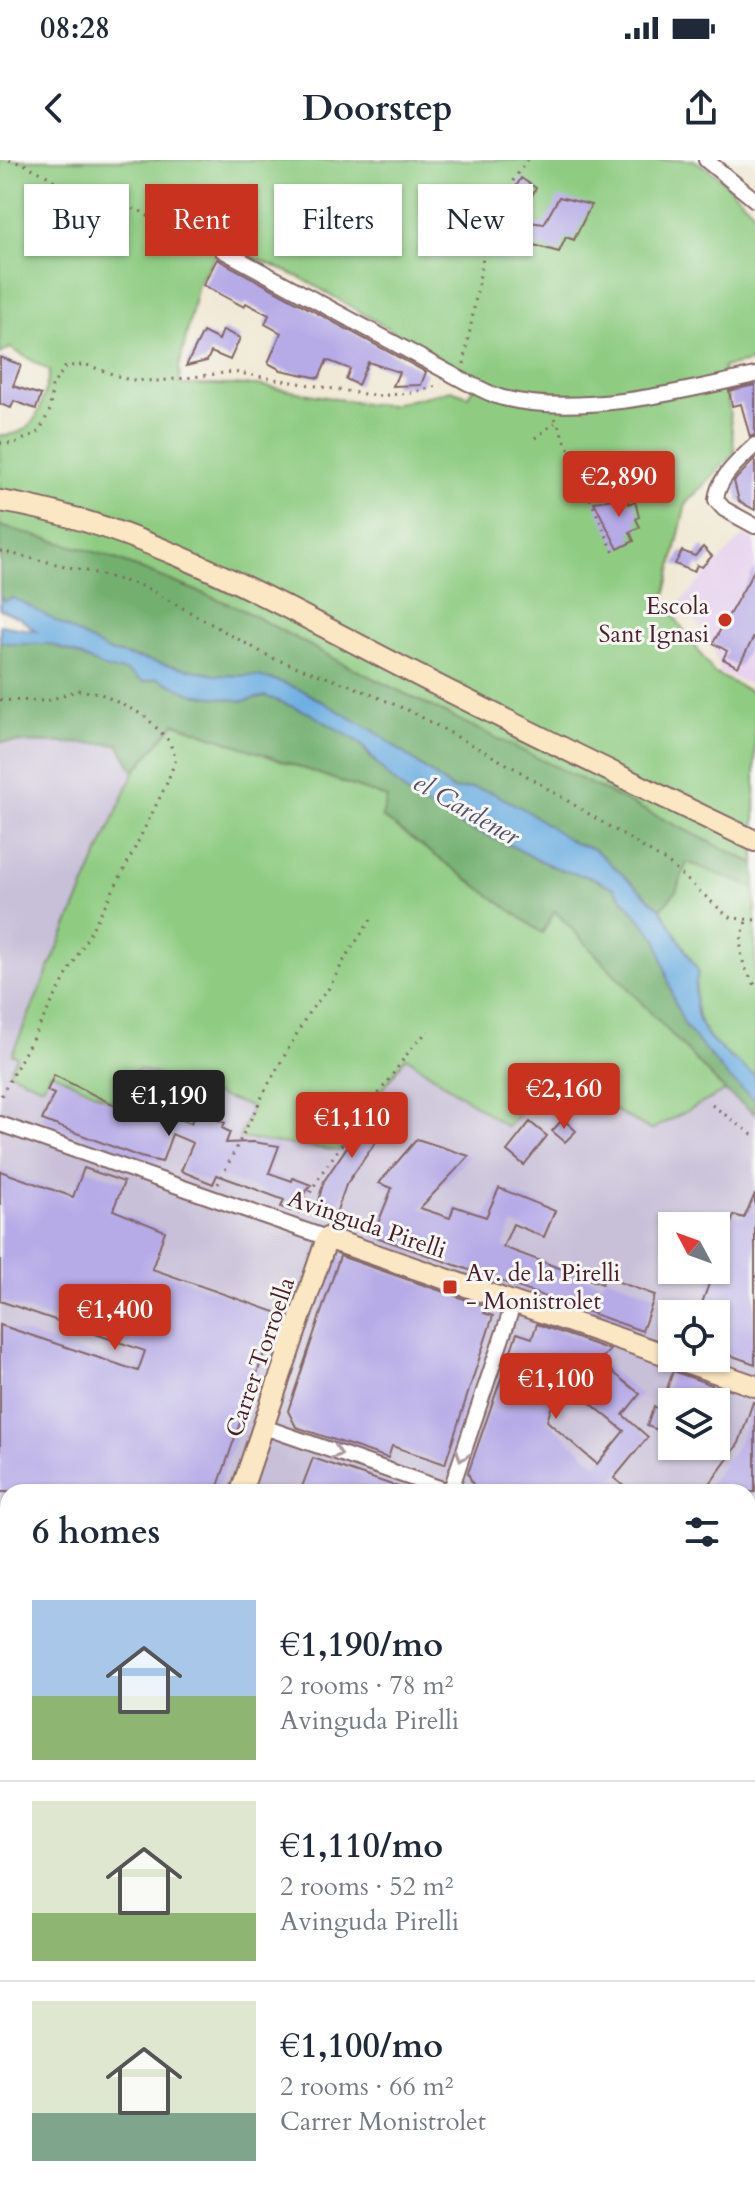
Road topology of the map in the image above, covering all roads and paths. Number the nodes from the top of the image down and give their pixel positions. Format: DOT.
graph roads {
  1 [pos="9,160"];
  2 [pos="30,160"];
  3 [pos="527,160"];
  4 [pos="706,160"];
  5 [pos="26,165"];
  6 [pos="511,184"];
  7 [pos="755,200"];
  8 [pos="145,214"];
  9 [pos="233,256"];
  10 [pos="482,256"];
  11 [pos="755,375"];
  12 [pos="465,382"];
  13 [pos="554,404"];
  14 [pos="555,423"];
  15 [pos="535,438"];
  16 [pos="0,443"];
  17 [pos="755,445"];
  18 [pos="0,501"];
  19 [pos="755,526"];
  20 [pos="0,551"];
  21 [pos="614,553"];
  22 [pos="0,700"];
  23 [pos="755,841"];
  24 [pos="374,915"];
  25 [pos="746,920"];
  26 [pos="755,920"];
  27 [pos="755,985"];
  28 [pos="428,1031"];
  29 [pos="0,1098"];
  30 [pos="712,1105"];
  31 [pos="0,1124"];
  32 [pos="755,1137"];
  33 [pos="211,1197"];
  34 [pos="291,1225"];
  35 [pos="327,1238"];
  36 [pos="514,1302"];
  37 [pos="658,1353"];
  38 [pos="714,1372"];
  39 [pos="755,1386"];
  40 [pos="264,1427"];
  41 [pos="244,1484"];
  42 [pos="427,1484"];
  43 [pos="453,1484"];
  1 -- 5 [label="path"];
  2 -- 5 [label="path"];
  3 -- 6 [label="path"];
  4 -- 7 [label="street"];
  5 -- 8 [label="path"];
  9 -- 12 [label="street"];
  10 -- 12 [label="path"];
  11 -- 13 [label="street"];
  12 -- 13 [label="street"];
  12 -- 16 [label="path"];
  13 -- 14 [label="path"];
  14 -- 15 [label="path"];
  14 -- 21 [label="path"];
  17 -- 19 [label="street"];
  18 -- 23 [label="main road"];
  20 -- 25 [label="path"];
  22 -- 29 [label="path"];
  24 -- 33 [label="path"];
  25 -- 26 [label="path"];
  25 -- 27 [label="path"];
  28 -- 34 [label="path"];
  30 -- 32 [label="path"];
  31 -- 33 [label="street, Avinguda Pirelli"];
  33 -- 34 [label="street, Avinguda Pirelli"];
  34 -- 35 [label="street, Avinguda Pirelli"];
  35 -- 36 [label="main road, Avinguda Pirelli"];
  35 -- 40 [label="main road, Carrer Torroella"];
  36 -- 37 [label="main road, Avinguda Pirelli"];
  36 -- 43 [label="street, one-way"];
  38 -- 39 [label="main road, Avinguda Pirelli"];
  40 -- 41 [label="main road, Carrer Torroella"];
  40 -- 42 [label="street, one-way"];
}
